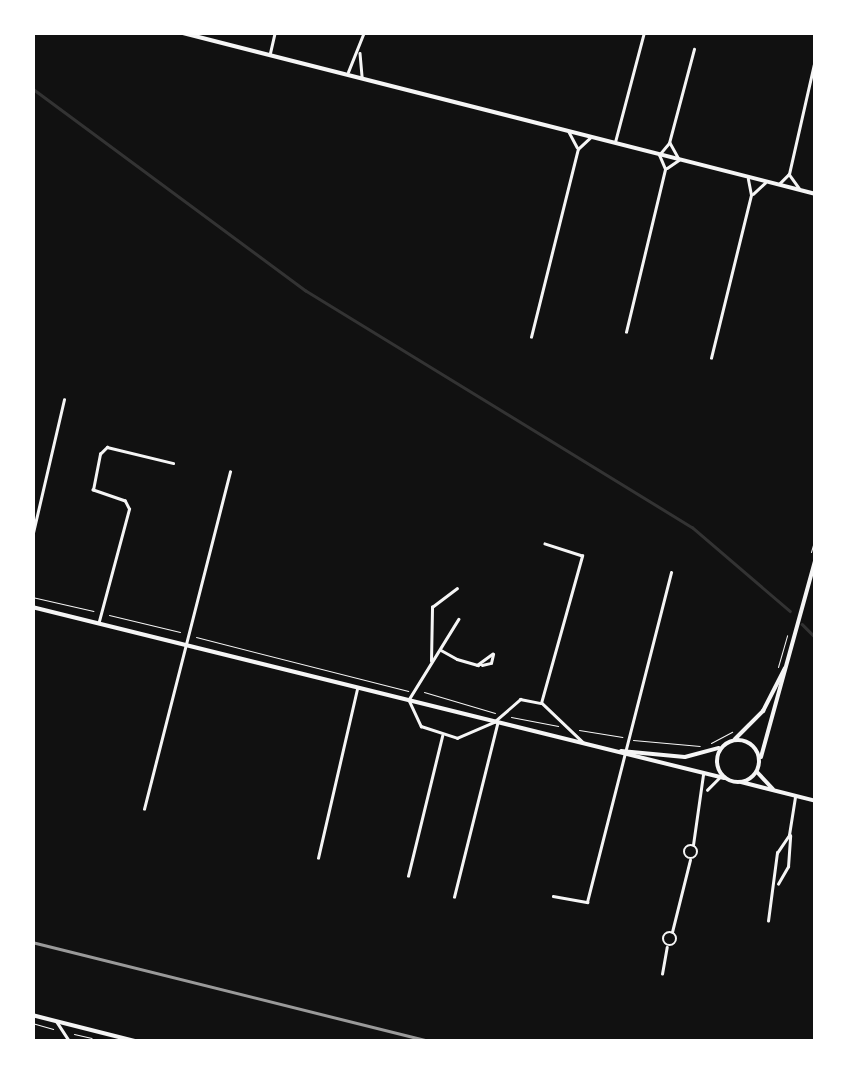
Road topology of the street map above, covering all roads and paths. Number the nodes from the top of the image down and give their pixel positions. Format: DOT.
graph roads {
  1 [pos="179,32"];
  2 [pos="274,32"];
  3 [pos="364,32"];
  4 [pos="644,32"];
  5 [pos="694,49"];
  6 [pos="360,52"];
  7 [pos="269,55"];
  8 [pos="816,55"];
  9 [pos="347,74"];
  10 [pos="362,78"];
  11 [pos="569,132"];
  12 [pos="591,137"];
  13 [pos="669,143"];
  14 [pos="614,144"];
  15 [pos="578,148"];
  16 [pos="659,155"];
  17 [pos="678,160"];
  18 [pos="665,170"];
  19 [pos="789,174"];
  20 [pos="748,177"];
  21 [pos="766,182"];
  22 [pos="778,184"];
  23 [pos="800,190"];
  24 [pos="816,194"];
  25 [pos="751,195"];
  26 [pos="626,332"];
  27 [pos="532,337"];
  28 [pos="711,358"];
  29 [pos="64,400"];
  30 [pos="173,464"];
  31 [pos="230,472"];
  32 [pos="816,534"];
  33 [pos="32,537"];
  34 [pos="545,544"];
  35 [pos="810,552"];
  36 [pos="816,557"];
  37 [pos="671,573"];
  38 [pos="457,588"];
  39 [pos="32,598"];
  40 [pos="32,607"];
  41 [pos="101,613"];
  42 [pos="459,619"];
  43 [pos="98,622"];
  44 [pos="791,622"];
  45 [pos="190,635"];
  46 [pos="187,645"];
  47 [pos="440,649"];
  48 [pos="432,661"];
  49 [pos="478,665"];
  50 [pos="785,668"];
  51 [pos="776,673"];
  52 [pos="357,687"];
  53 [pos="417,691"];
  54 [pos="410,700"];
  55 [pos="541,703"];
  56 [pos="501,714"];
  57 [pos="496,722"];
  58 [pos="571,728"];
  59 [pos="737,728"];
  60 [pos="442,734"];
  61 [pos="626,738"];
  62 [pos="735,740"];
  63 [pos="584,743"];
  64 [pos="719,748"];
  65 [pos="621,752"];
  66 [pos="761,757"];
  67 [pos="757,772"];
  68 [pos="703,773"];
  69 [pos="722,778"];
  70 [pos="741,782"];
  71 [pos="706,791"];
  72 [pos="777,792"];
  73 [pos="795,796"];
  74 [pos="816,801"];
  75 [pos="144,809"];
  76 [pos="789,835"];
  77 [pos="694,845"];
  78 [pos="318,858"];
  79 [pos="690,860"];
  80 [pos="408,876"];
  81 [pos="776,884"];
  82 [pos="553,896"];
  83 [pos="454,897"];
  84 [pos="768,921"];
  85 [pos="672,932"];
  86 [pos="667,946"];
  87 [pos="662,974"];
  88 [pos="32,1015"];
  89 [pos="56,1021"];
  90 [pos="70,1042"];
  91 [pos="139,1042"];
  1 -- 7 [label="main road"];
  2 -- 7 [label="street"];
  3 -- 6 [label="street"];
  4 -- 14 [label="street"];
  5 -- 13 [label="street"];
  6 -- 9 [label="street"];
  6 -- 10 [label="street"];
  7 -- 9 [label="main road"];
  8 -- 19 [label="street"];
  9 -- 10 [label="main road"];
  10 -- 11 [label="main road"];
  11 -- 12 [label="main road"];
  11 -- 15 [label="street"];
  12 -- 14 [label="main road"];
  12 -- 15 [label="street"];
  13 -- 16 [label="street"];
  13 -- 17 [label="street"];
  14 -- 16 [label="main road"];
  15 -- 27 [label="street"];
  16 -- 17 [label="main road"];
  16 -- 18 [label="street"];
  17 -- 18 [label="street"];
  17 -- 20 [label="main road"];
  18 -- 26 [label="street"];
  19 -- 22 [label="street"];
  19 -- 23 [label="street"];
  20 -- 21 [label="main road"];
  20 -- 25 [label="street"];
  21 -- 22 [label="main road"];
  21 -- 25 [label="street"];
  22 -- 23 [label="main road"];
  23 -- 24 [label="main road"];
  25 -- 28 [label="street"];
  29 -- 33 [label="street"];
  30 -- 41 [label="street"];
  31 -- 45 [label="street"];
  32 -- 35 [label="path"];
  34 -- 55 [label="street"];
  36 -- 50 [label="main road"];
  37 -- 61 [label="street"];
  38 -- 48 [label="street"];
  39 -- 41 [label="path"];
  40 -- 43 [label="main road"];
  41 -- 43 [label="street"];
  41 -- 45 [label="path"];
  42 -- 47 [label="street"];
  43 -- 46 [label="main road"];
  44 -- 51 [label="path"];
  45 -- 46 [label="street"];
  45 -- 53 [label="path"];
  46 -- 52 [label="main road"];
  46 -- 75 [label="street"];
  47 -- 48 [label="street"];
  47 -- 49 [label="street"];
  48 -- 53 [label="street"];
  50 -- 62 [label="main road"];
  50 -- 66 [label="main road"];
  52 -- 54 [label="main road"];
  52 -- 78 [label="street"];
  53 -- 54 [label="street"];
  53 -- 56 [label="path"];
  54 -- 57 [label="main road"];
  54 -- 60 [label="street"];
  55 -- 56 [label="street"];
  55 -- 58 [label="street"];
  56 -- 57 [label="street"];
  56 -- 58 [label="path"];
  57 -- 60 [label="street"];
  57 -- 63 [label="main road"];
  57 -- 83 [label="street"];
  58 -- 61 [label="path"];
  58 -- 63 [label="street"];
  59 -- 61 [label="path"];
  60 -- 80 [label="street"];
  61 -- 65 [label="street"];
  62 -- 64 [label="main road"];
  62 -- 66 [label="main road"];
  63 -- 65 [label="main road"];
  64 -- 65 [label="main road"];
  64 -- 69 [label="main road"];
  65 -- 68 [label="main road"];
  65 -- 82 [label="street"];
  66 -- 67 [label="main road"];
  67 -- 70 [label="main road"];
  67 -- 72 [label="main road"];
  68 -- 69 [label="main road"];
  68 -- 71 [label="street"];
  69 -- 70 [label="main road"];
  69 -- 71 [label="street"];
  70 -- 72 [label="main road"];
  71 -- 77 [label="street"];
  72 -- 73 [label="main road"];
  73 -- 74 [label="main road"];
  73 -- 76 [label="street"];
  76 -- 81 [label="street"];
  76 -- 81 [label="street"];
  77 -- 79 [label="street"];
  77 -- 79 [label="street"];
  79 -- 85 [label="street"];
  81 -- 84 [label="street"];
  85 -- 86 [label="street"];
  85 -- 86 [label="street"];
  86 -- 87 [label="street"];
  88 -- 89 [label="main road"];
  89 -- 90 [label="street"];
  89 -- 91 [label="main road"];
}
